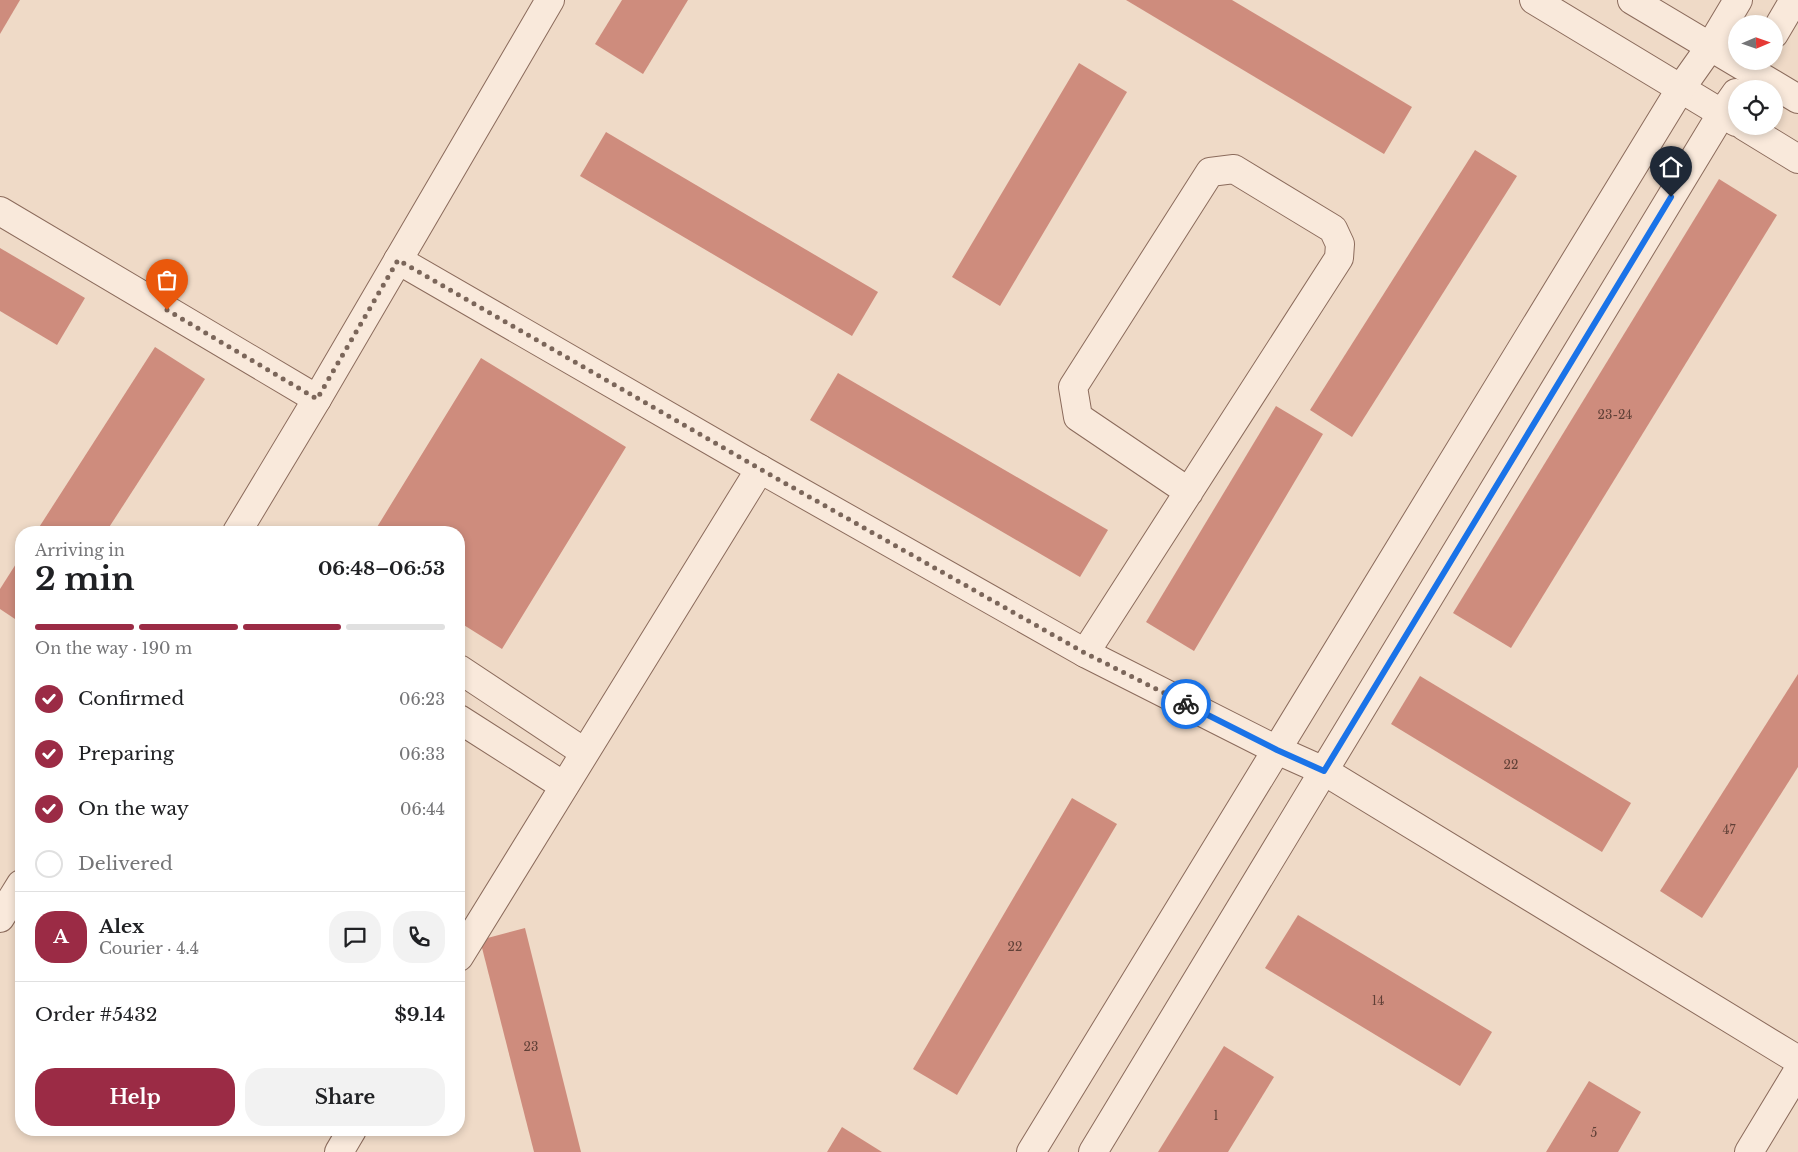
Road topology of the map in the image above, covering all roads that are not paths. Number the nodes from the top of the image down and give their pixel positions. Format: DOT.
graph roads {
  1 [pos="550,0"];
  2 [pos="1534,0"];
  3 [pos="1632,0"];
  4 [pos="1738,0"];
  5 [pos="1794,0"];
  6 [pos="1783,19"];
  7 [pos="1710,47"];
  8 [pos="1731,80"];
  9 [pos="1681,88"];
  10 [pos="1728,94"];
  11 [pos="1783,98"];
  12 [pos="1798,99"];
  13 [pos="1728,117"];
  14 [pos="1776,135"];
  15 [pos="1798,159"];
  16 [pos="0,210"];
  17 [pos="398,260"];
  18 [pos="317,399"];
  19 [pos="760,469"];
  20 [pos="1188,492"];
  21 [pos="246,526"];
  22 [pos="1085,653"];
  23 [pos="465,673"];
  24 [pos="465,722"];
  25 [pos="1277,750"];
  26 [pos="584,752"];
  27 [pos="1324,771"];
  28 [pos="564,786"];
  29 [pos="15,894"];
  30 [pos="0,918"];
  31 [pos="465,947"];
  32 [pos="1798,1060"];
  33 [pos="1798,1071"];
  34 [pos="348,1136"];
  35 [pos="338,1152"];
  36 [pos="1031,1152"];
  37 [pos="1093,1152"];
  38 [pos="1749,1152"];
  1 -- 17 [label="street"];
  2 -- 9 [label="street"];
  3 -- 7 [label="street"];
  4 -- 7 [label="street"];
  5 -- 6 [label="street"];
  7 -- 8 [label="street"];
  7 -- 9 [label="street"];
  9 -- 10 [label="street"];
  9 -- 25 [label="street"];
  11 -- 12 [label="street"];
  13 -- 27 [label="street"];
  14 -- 15 [label="street"];
  16 -- 18 [label="street"];
  17 -- 18 [label="street"];
  17 -- 19 [label="street"];
  18 -- 21 [label="street"];
  19 -- 22 [label="street"];
  19 -- 26 [label="street"];
  20 -- 20 [label="street"];
  20 -- 22 [label="street"];
  22 -- 25 [label="street"];
  23 -- 26 [label="street"];
  24 -- 28 [label="street"];
  25 -- 27 [label="street"];
  25 -- 36 [label="street"];
  26 -- 28 [label="street"];
  27 -- 32 [label="street"];
  27 -- 37 [label="street"];
  28 -- 31 [label="street"];
  29 -- 30 [label="street"];
  33 -- 38 [label="street"];
  34 -- 35 [label="street"];
}
